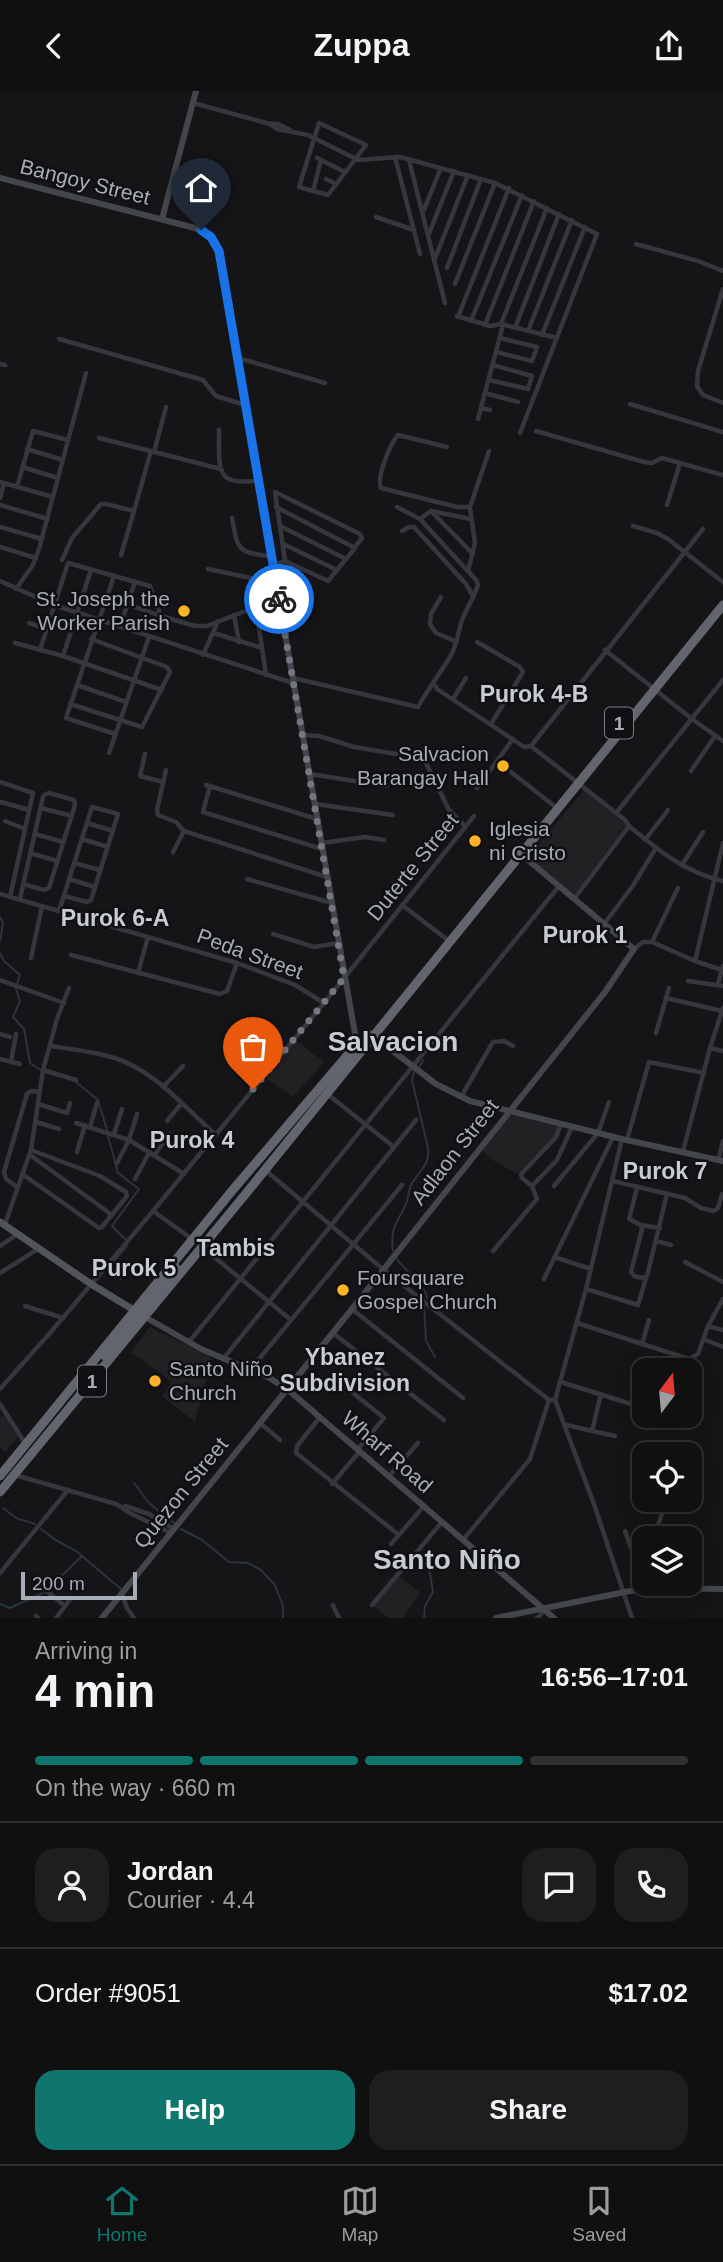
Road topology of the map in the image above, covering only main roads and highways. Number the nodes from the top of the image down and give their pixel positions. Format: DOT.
graph roads {
  1 [pos="723,596"];
  2 [pos="723,605"];
  3 [pos="652,688"];
  4 [pos="576,781"];
  5 [pos="546,818"];
  6 [pos="305,1113"];
  7 [pos="255,1164"];
  8 [pos="263,1171"];
  9 [pos="243,1188"];
  10 [pos="2,1224"];
  11 [pos="134,1310"];
  12 [pos="145,1317"];
  13 [pos="49,1424"];
  14 [pos="28,1441"];
  15 [pos="40,1445"];
  16 [pos="3,1472"];
  17 [pos="0,1492"];
  1 -- 3 [label="highway, 1"];
  2 -- 3 [label="highway, 1"];
  3 -- 4 [label="highway, 1"];
  4 -- 5 [label="highway, 1"];
  4 -- 5 [label="highway, 1"];
  5 -- 6 [label="highway, 1"];
  6 -- 7 [label="highway, 1"];
  6 -- 8 [label="highway, 1"];
  7 -- 9 [label="highway, 1"];
  7 -- 11 [label="highway, 1"];
  8 -- 9 [label="highway, 1"];
  8 -- 12 [label="highway, 1"];
  9 -- 13 [label="highway, 1, bridge"];
  10 -- 11 [label="main road"];
  11 -- 12 [label="main road"];
  11 -- 14 [label="highway, 1"];
  12 -- 15 [label="highway, 1"];
  13 -- 14 [label="highway, 1"];
  13 -- 15 [label="highway, 1"];
  14 -- 16 [label="highway, 1"];
  15 -- 17 [label="highway, 1"];
}
